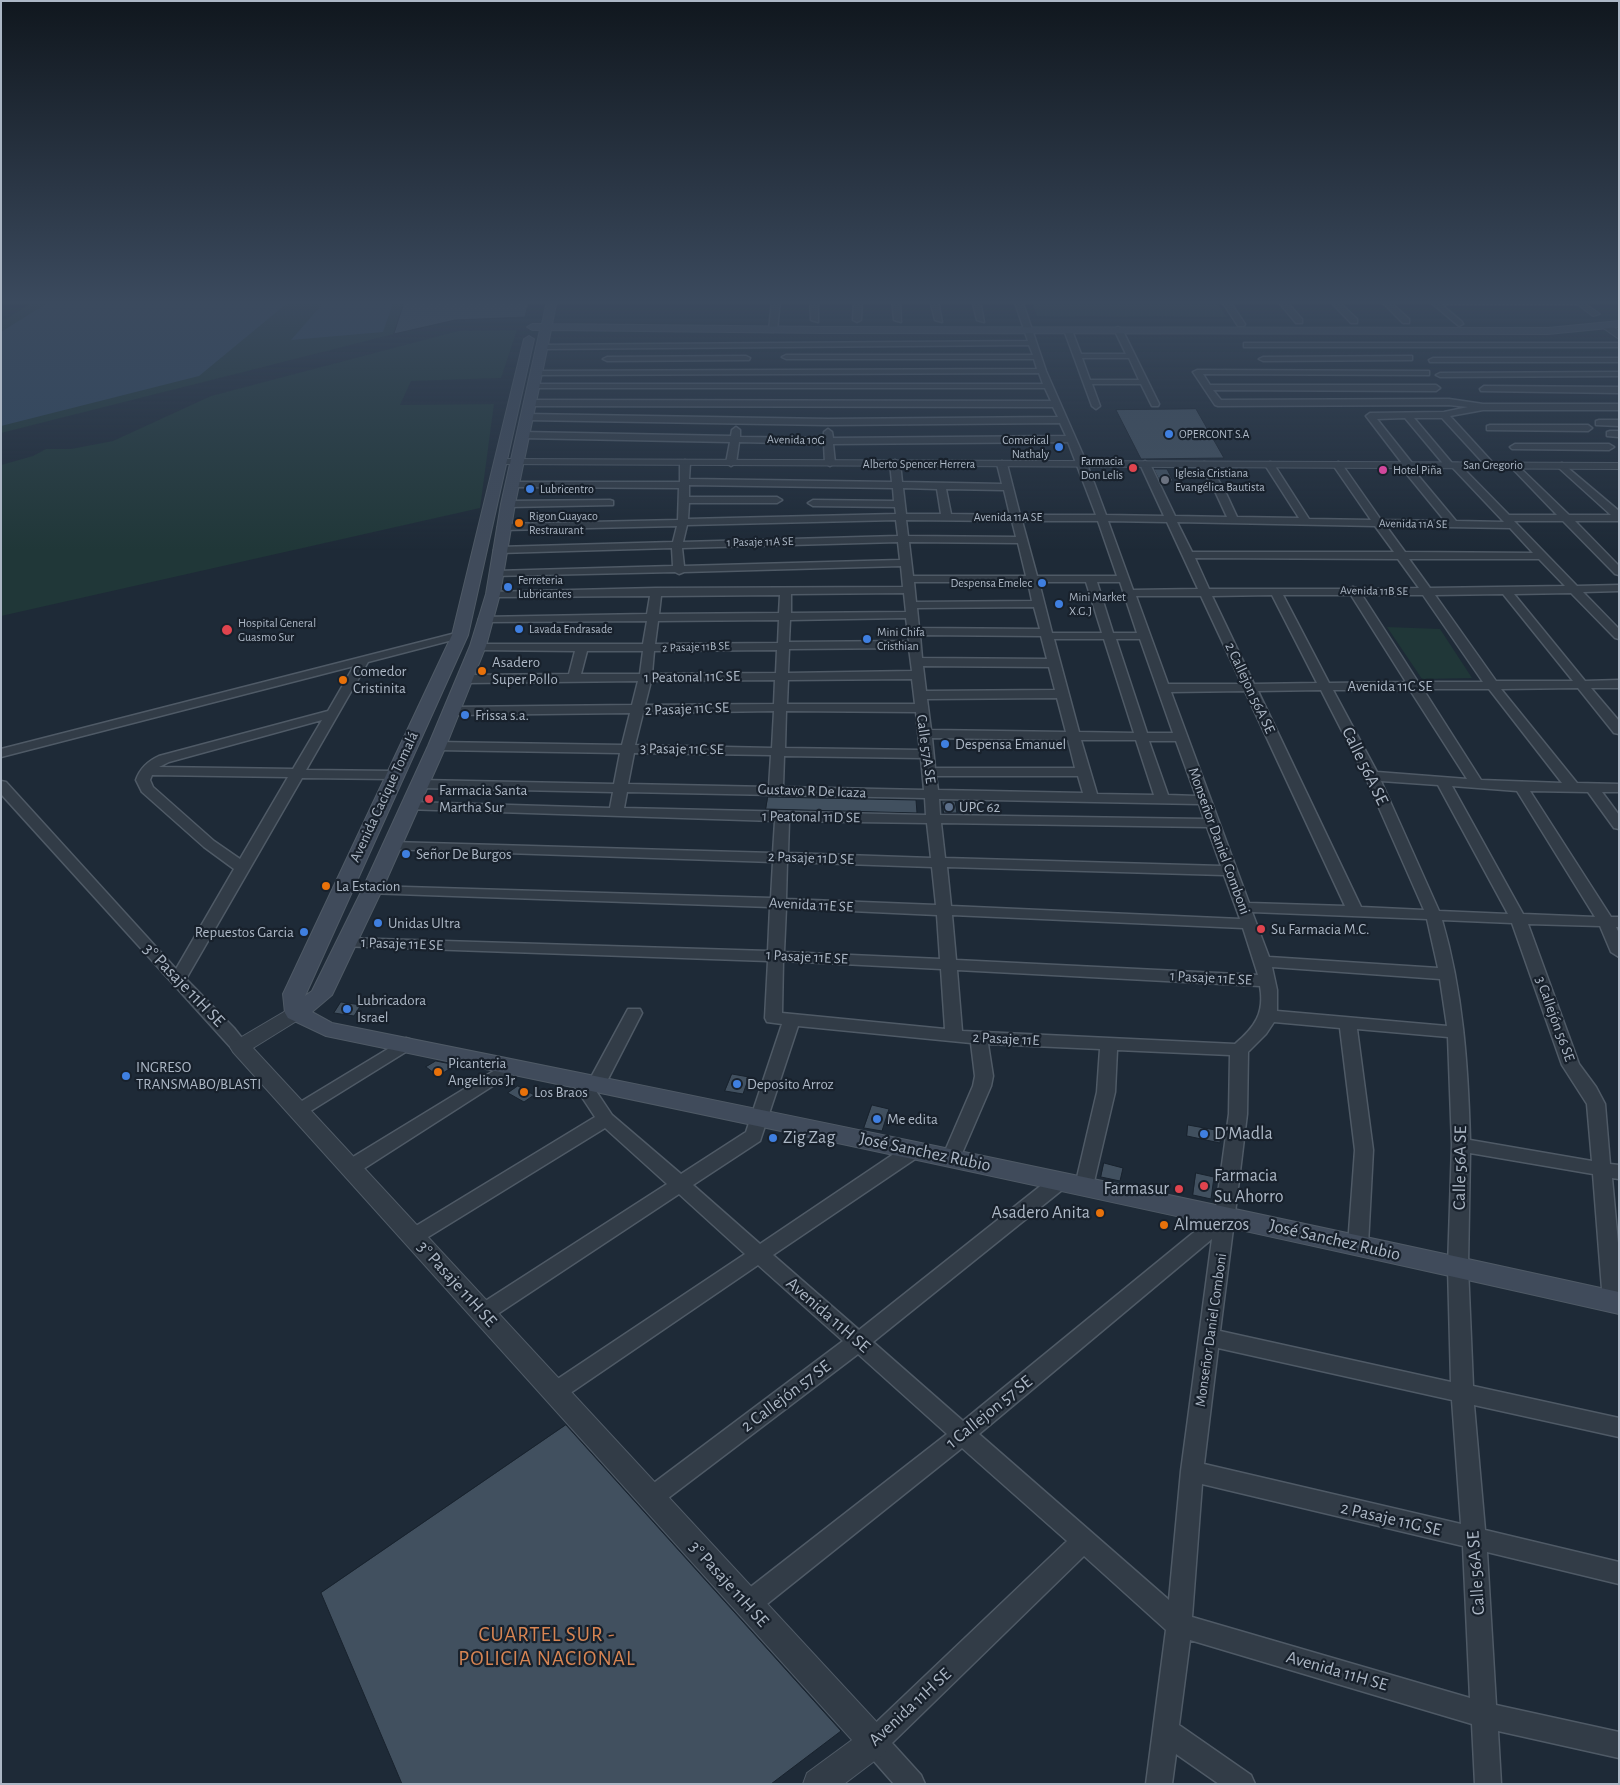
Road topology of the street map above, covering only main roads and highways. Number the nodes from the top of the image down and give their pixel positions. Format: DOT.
graph roads {
  1 [pos="522,383"];
  2 [pos="534,383"];
  3 [pos="508,462"];
  4 [pos="296,1013"];
  5 [pos="1616,1302"];
  1 -- 3 [label="main road, Avenida Cacique Tomalá"];
  2 -- 3 [label="main road, Avenida Cacique Tomalá"];
  3 -- 4 [label="main road, Avenida Cacique Tomalá"];
  3 -- 4 [label="main road, Avenida Cacique Tomalá"];
  4 -- 5 [label="main road, José Sanchez Rubio"];
}
